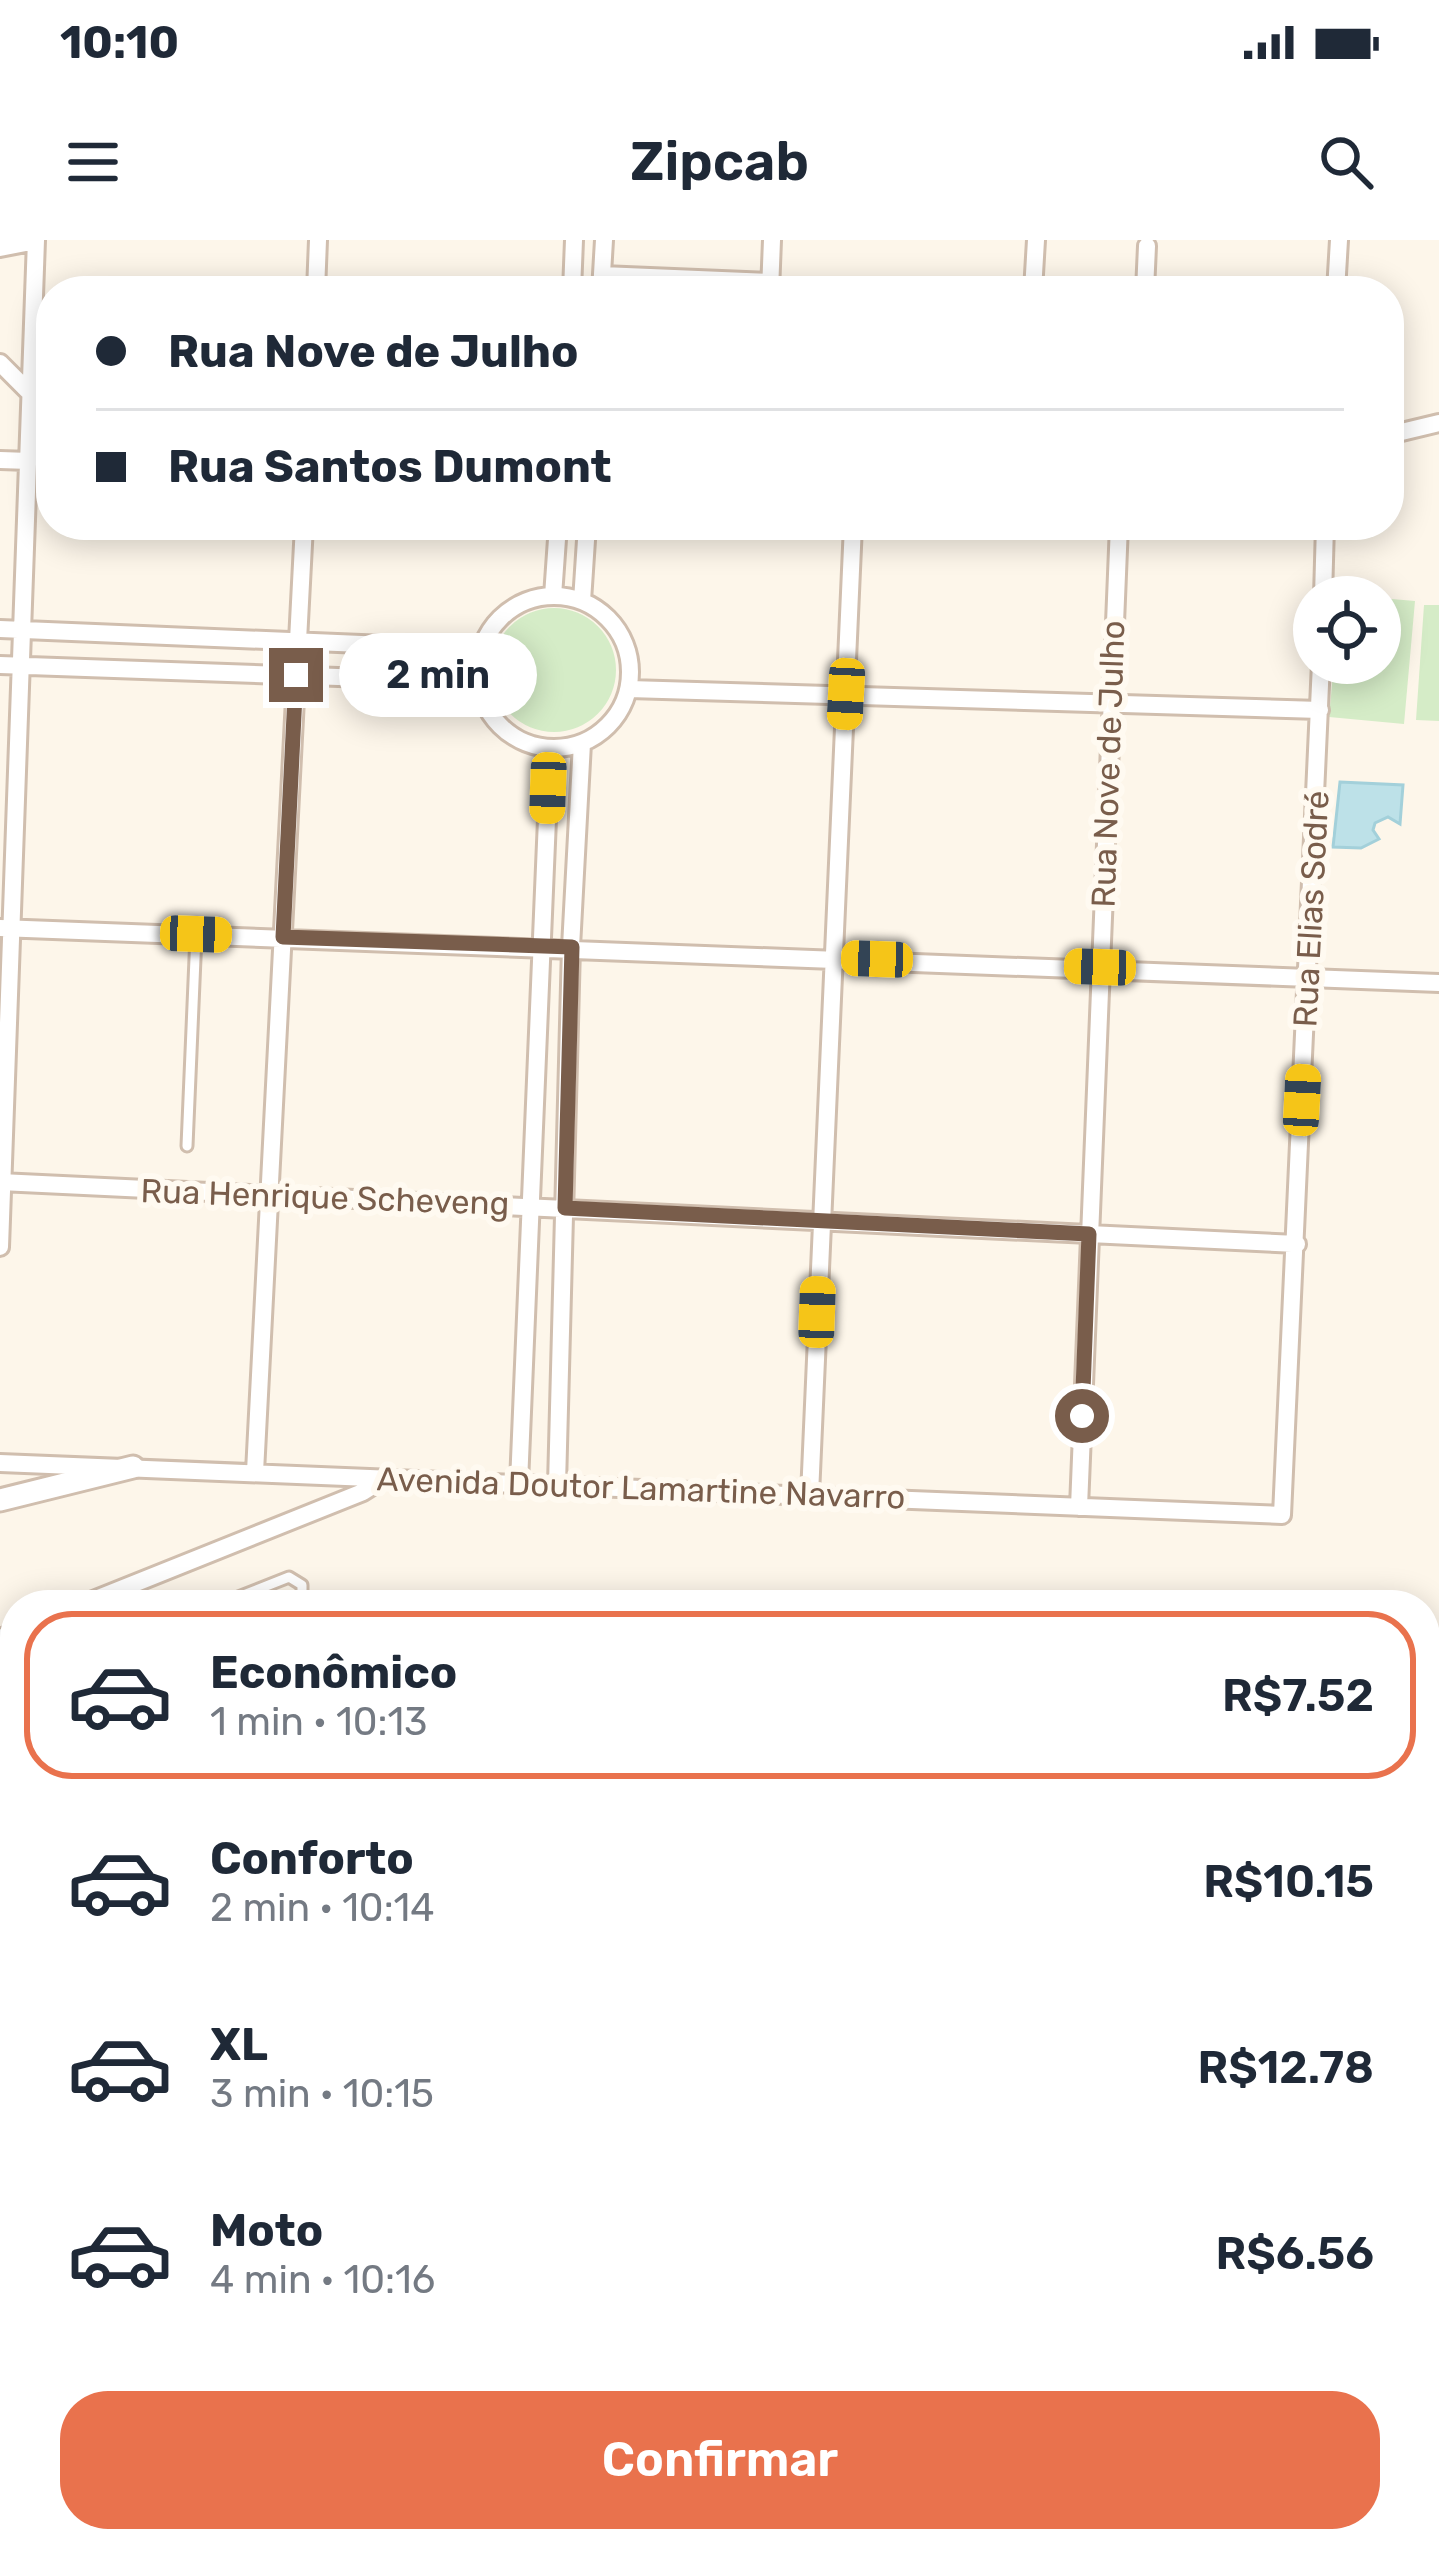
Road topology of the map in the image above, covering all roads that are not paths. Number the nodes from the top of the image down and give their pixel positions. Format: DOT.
graph roads {
  1 [pos="36,240"];
  2 [pos="319,240"];
  3 [pos="574,240"];
  4 [pos="604,240"];
  5 [pos="772,240"];
  6 [pos="1036,240"];
  7 [pos="1339,240"];
  8 [pos="1147,246"];
  9 [pos="0,248"];
  10 [pos="317,276"];
  11 [pos="573,276"];
  12 [pos="602,276"];
  13 [pos="770,276"];
  14 [pos="1034,276"];
  15 [pos="1146,276"];
  16 [pos="1337,276"];
  17 [pos="0,363"];
  18 [pos="31,394"];
  19 [pos="36,394"];
  20 [pos="1439,423"];
  21 [pos="1404,431"];
  22 [pos="0,460"];
  23 [pos="28,461"];
  24 [pos="303,540"];
  25 [pos="557,540"];
  26 [pos="586,540"];
  27 [pos="852,540"];
  28 [pos="1118,540"];
  29 [pos="1325,540"];
  30 [pos="1324,576"];
  31 [pos="553,596"];
  32 [pos="582,601"];
  33 [pos="0,629"];
  34 [pos="23,630"];
  35 [pos="298,642"];
  36 [pos="481,649"];
  37 [pos="0,665"];
  38 [pos="22,667"];
  39 [pos="296,675"];
  40 [pos="478,682"];
  41 [pos="1321,684"];
  42 [pos="629,689"];
  43 [pos="846,694"];
  44 [pos="1109,704"];
  45 [pos="1320,710"];
  46 [pos="582,743"];
  47 [pos="550,748"];
  48 [pos="7,928"];
  49 [pos="196,934"];
  50 [pos="283,937"];
  51 [pos="543,947"];
  52 [pos="572,947"];
  53 [pos="832,958"];
  54 [pos="1100,967"];
  55 [pos="1307,976"];
  56 [pos="1439,983"];
  57 [pos="187,1146"];
  58 [pos="3,1183"];
  59 [pos="269,1195"];
  60 [pos="532,1206"];
  61 [pos="565,1208"];
  62 [pos="1,1218"];
  63 [pos="820,1220"];
  64 [pos="1089,1234"];
  65 [pos="1297,1244"];
  66 [pos="0,1247"];
  67 [pos="0,1462"];
  68 [pos="133,1467"];
  69 [pos="255,1472"];
  70 [pos="386,1478"];
  71 [pos="519,1483"];
  72 [pos="557,1485"];
  73 [pos="810,1495"];
  74 [pos="0,1500"];
  75 [pos="1079,1507"];
  76 [pos="1282,1515"];
  77 [pos="126,1590"];
  78 [pos="256,1590"];
  79 [pos="302,1590"];
  1 -- 9 [label="street"];
  1 -- 18 [label="street"];
  2 -- 10 [label="street"];
  3 -- 11 [label="street"];
  4 -- 12 [label="street"];
  5 -- 13 [label="street"];
  6 -- 14 [label="street"];
  7 -- 16 [label="street"];
  8 -- 15 [label="street"];
  17 -- 18 [label="street"];
  18 -- 19 [label="street"];
  18 -- 23 [label="street"];
  20 -- 21 [label="street"];
  22 -- 23 [label="street"];
  23 -- 34 [label="street"];
  24 -- 35 [label="street"];
  25 -- 31 [label="street"];
  26 -- 32 [label="street"];
  27 -- 43 [label="street"];
  28 -- 44 [label="street, Rua Nove de Julho"];
  29 -- 30 [label="street"];
  31 -- 32 [label="street"];
  31 -- 36 [label="street"];
  32 -- 42 [label="street"];
  33 -- 34 [label="street"];
  34 -- 35 [label="street"];
  34 -- 38 [label="street"];
  35 -- 36 [label="street"];
  35 -- 39 [label="street"];
  36 -- 40 [label="street"];
  37 -- 38 [label="street"];
  38 -- 39 [label="street"];
  38 -- 48 [label="street"];
  39 -- 40 [label="street"];
  39 -- 50 [label="street"];
  40 -- 47 [label="street"];
  41 -- 45 [label="street, Rua Elias Sodré"];
  42 -- 43 [label="street"];
  42 -- 46 [label="street"];
  43 -- 44 [label="street"];
  43 -- 53 [label="street"];
  44 -- 45 [label="street"];
  44 -- 54 [label="street, Rua Nove de Julho"];
  45 -- 55 [label="street, Rua Elias Sodré"];
  46 -- 47 [label="street"];
  46 -- 52 [label="street"];
  47 -- 51 [label="street"];
  48 -- 49 [label="street"];
  48 -- 58 [label="street"];
  49 -- 50 [label="street"];
  49 -- 57 [label="lane"];
  50 -- 51 [label="street"];
  50 -- 59 [label="street"];
  51 -- 52 [label="street"];
  51 -- 60 [label="street"];
  52 -- 53 [label="street"];
  52 -- 61 [label="street"];
  53 -- 54 [label="street"];
  53 -- 63 [label="street"];
  54 -- 55 [label="street"];
  54 -- 64 [label="street, Rua Nove de Julho"];
  55 -- 56 [label="street"];
  55 -- 65 [label="street, Rua Elias Sodré"];
  58 -- 59 [label="street, Rua Henrique Scheveng"];
  58 -- 62 [label="street"];
  59 -- 60 [label="street, Rua Henrique Scheveng"];
  59 -- 69 [label="street"];
  60 -- 61 [label="street, Rua Henrique Scheveng"];
  60 -- 71 [label="street"];
  61 -- 63 [label="street, Rua Henrique Scheveng"];
  61 -- 72 [label="street"];
  62 -- 66 [label="street"];
  63 -- 64 [label="street, Rua Henrique Scheveng"];
  63 -- 73 [label="street"];
  64 -- 65 [label="street, Rua Henrique Scheveng"];
  64 -- 75 [label="street, Rua Nove de Julho"];
  65 -- 76 [label="street, Rua Elias Sodré"];
  67 -- 68 [label="street, Avenida Doutor Lamartine Navarro"];
  68 -- 69 [label="street, Avenida Doutor Lamartine Navarro"];
  68 -- 74 [label="street"];
  69 -- 70 [label="street, Avenida Doutor Lamartine Navarro"];
  70 -- 71 [label="street, Avenida Doutor Lamartine Navarro"];
  70 -- 77 [label="street"];
  71 -- 72 [label="street, Avenida Doutor Lamartine Navarro"];
  72 -- 73 [label="street, Avenida Doutor Lamartine Navarro"];
  73 -- 75 [label="street, Avenida Doutor Lamartine Navarro"];
  75 -- 76 [label="street, Avenida Doutor Lamartine Navarro"];
  78 -- 79 [label="lane"];
}
